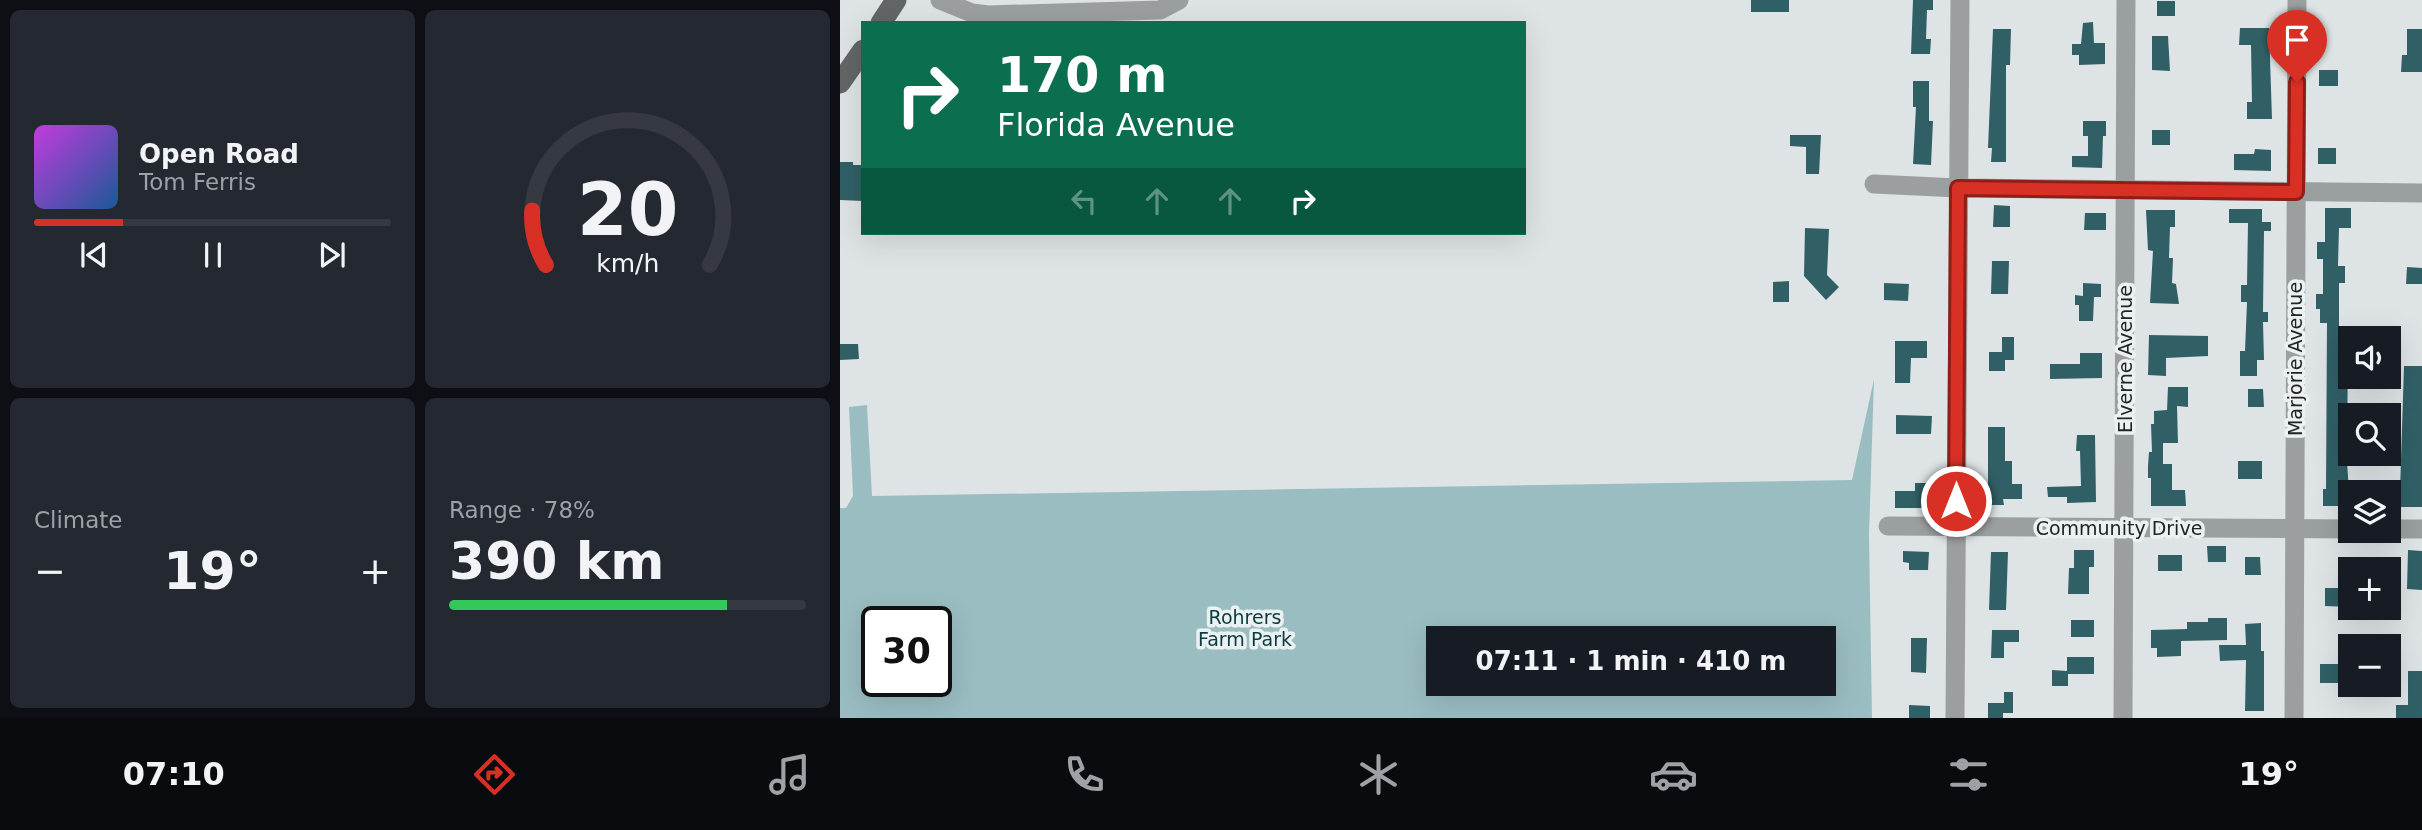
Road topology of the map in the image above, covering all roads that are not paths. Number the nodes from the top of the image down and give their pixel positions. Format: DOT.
graph roads {
  1 [pos="896,0"];
  2 [pos="940,0"];
  3 [pos="1179,0"];
  4 [pos="1960,0"];
  5 [pos="2126,0"];
  6 [pos="2297,0"];
  7 [pos="882,21"];
  8 [pos="861,53"];
  9 [pos="840,83"];
  10 [pos="1874,184"];
  11 [pos="1958,188"];
  12 [pos="2125,190"];
  13 [pos="2296,192"];
  14 [pos="2422,193"];
  15 [pos="1888,526"];
  16 [pos="1956,527"];
  17 [pos="2124,528"];
  18 [pos="2295,529"];
  19 [pos="2338,529"];
  20 [pos="2401,529"];
  21 [pos="2422,529"];
  22 [pos="1955,718"];
  23 [pos="2123,718"];
  24 [pos="2294,718"];
  1 -- 7 [label="main road"];
  2 -- 3 [label="street"];
  4 -- 11 [label="street"];
  5 -- 12 [label="street, Elverne Avenue"];
  6 -- 13 [label="street, Marjorie Avenue"];
  8 -- 9 [label="main road"];
  10 -- 11 [label="street"];
  11 -- 12 [label="street"];
  11 -- 16 [label="street"];
  12 -- 13 [label="street"];
  12 -- 17 [label="street, Elverne Avenue"];
  13 -- 14 [label="street"];
  13 -- 18 [label="street, Marjorie Avenue"];
  15 -- 16 [label="street, Community Drive"];
  16 -- 17 [label="street, Community Drive"];
  16 -- 22 [label="street"];
  17 -- 18 [label="street, Community Drive"];
  17 -- 23 [label="street, Elverne Avenue"];
  18 -- 19 [label="street, Community Drive"];
  18 -- 24 [label="street, Marjorie Avenue"];
  20 -- 21 [label="street"];
}
